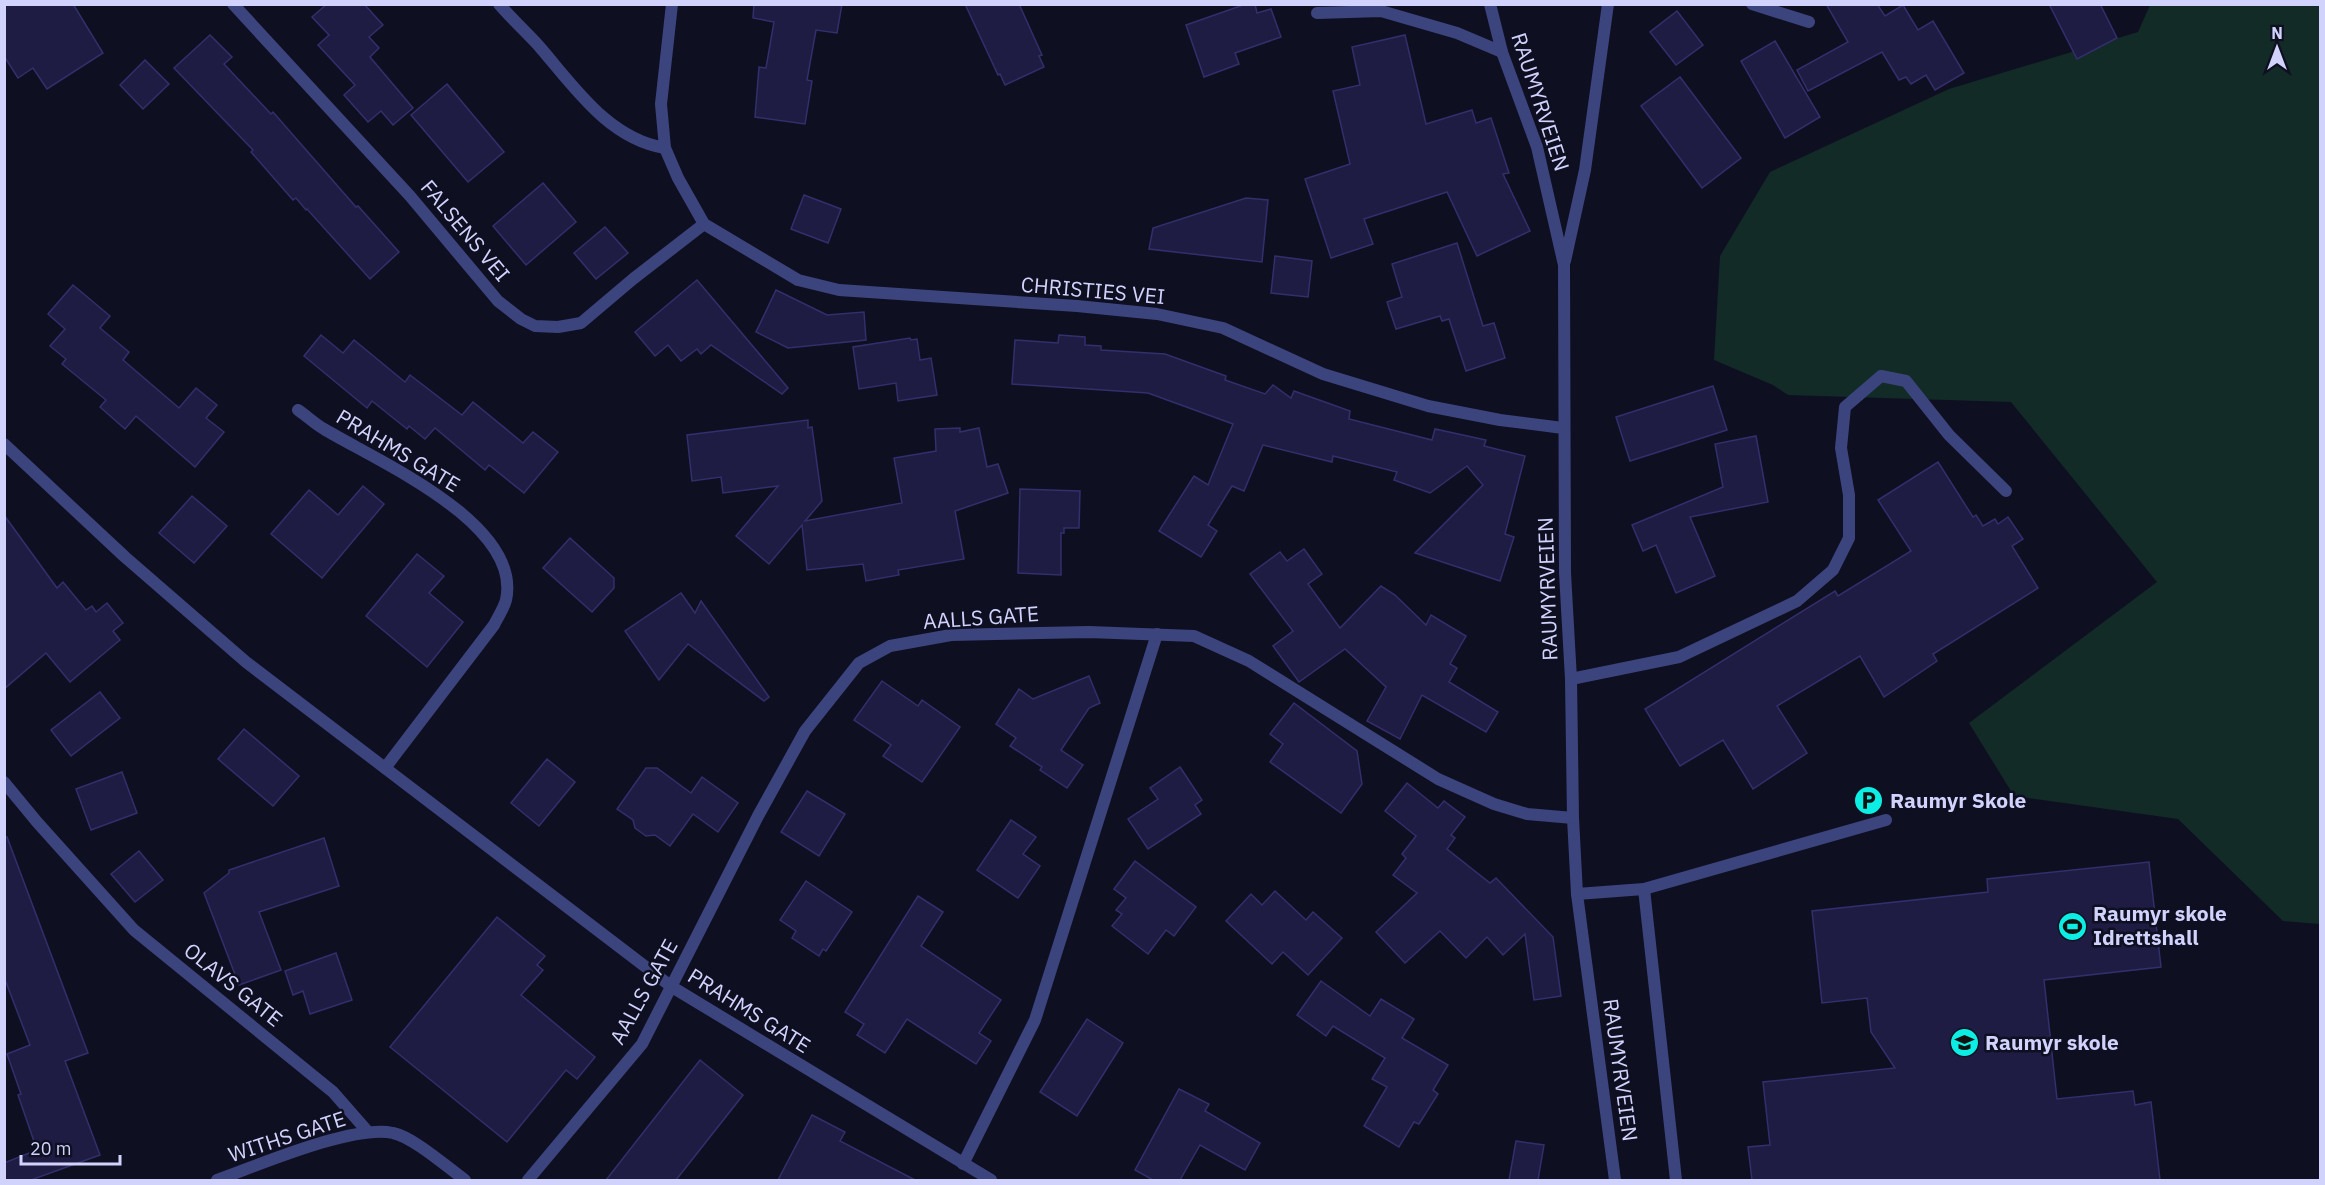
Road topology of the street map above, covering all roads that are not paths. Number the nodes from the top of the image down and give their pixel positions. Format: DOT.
graph roads {
  1 [pos="233,4"];
  2 [pos="499,4"];
  3 [pos="672,4"];
  4 [pos="1490,4"];
  5 [pos="1608,4"];
  6 [pos="1752,4"];
  7 [pos="1317,13"];
  8 [pos="1809,22"];
  9 [pos="1502,52"];
  10 [pos="665,148"];
  11 [pos="704,224"];
  12 [pos="1564,265"];
  13 [pos="298,410"];
  14 [pos="1563,428"];
  15 [pos="4,444"];
  16 [pos="2006,491"];
  17 [pos="1157,634"];
  18 [pos="1571,680"];
  19 [pos="385,768"];
  20 [pos="4,782"];
  21 [pos="1573,818"];
  22 [pos="1886,820"];
  23 [pos="1644,889"];
  24 [pos="1577,894"];
  25 [pos="672,987"];
  26 [pos="368,1132"];
  27 [pos="963,1164"];
  28 [pos="217,1180"];
  29 [pos="465,1180"];
  30 [pos="528,1180"];
  31 [pos="991,1180"];
  32 [pos="1615,1180"];
  33 [pos="1676,1180"];
  1 -- 11 [label="street, FALSENS VEI"];
  2 -- 10 [label="street"];
  3 -- 10 [label="street, CHRISTIES VEI"];
  4 -- 9 [label="street, RAUMYRVEIEN"];
  5 -- 12 [label="street"];
  6 -- 8 [label="street"];
  7 -- 9 [label="street"];
  9 -- 12 [label="street, RAUMYRVEIEN"];
  10 -- 11 [label="street, CHRISTIES VEI"];
  11 -- 14 [label="street, CHRISTIES VEI"];
  12 -- 14 [label="street, RAUMYRVEIEN"];
  13 -- 19 [label="street, PRAHMS GATE"];
  14 -- 18 [label="street, RAUMYRVEIEN"];
  15 -- 19 [label="street, PRAHMS GATE"];
  16 -- 18 [label="street"];
  17 -- 21 [label="street, AALLS GATE"];
  17 -- 25 [label="street, AALLS GATE"];
  17 -- 27 [label="street"];
  18 -- 21 [label="street, RAUMYRVEIEN"];
  19 -- 25 [label="street, PRAHMS GATE"];
  20 -- 26 [label="street, OLAVS GATE"];
  21 -- 24 [label="street, RAUMYRVEIEN"];
  22 -- 23 [label="street"];
  23 -- 24 [label="street"];
  23 -- 33 [label="street"];
  24 -- 32 [label="street, RAUMYRVEIEN"];
  25 -- 27 [label="street, PRAHMS GATE"];
  25 -- 30 [label="street, AALLS GATE"];
  26 -- 28 [label="street, WITHS GATE"];
  26 -- 29 [label="street"];
  27 -- 31 [label="street, PRAHMS GATE"];
}
